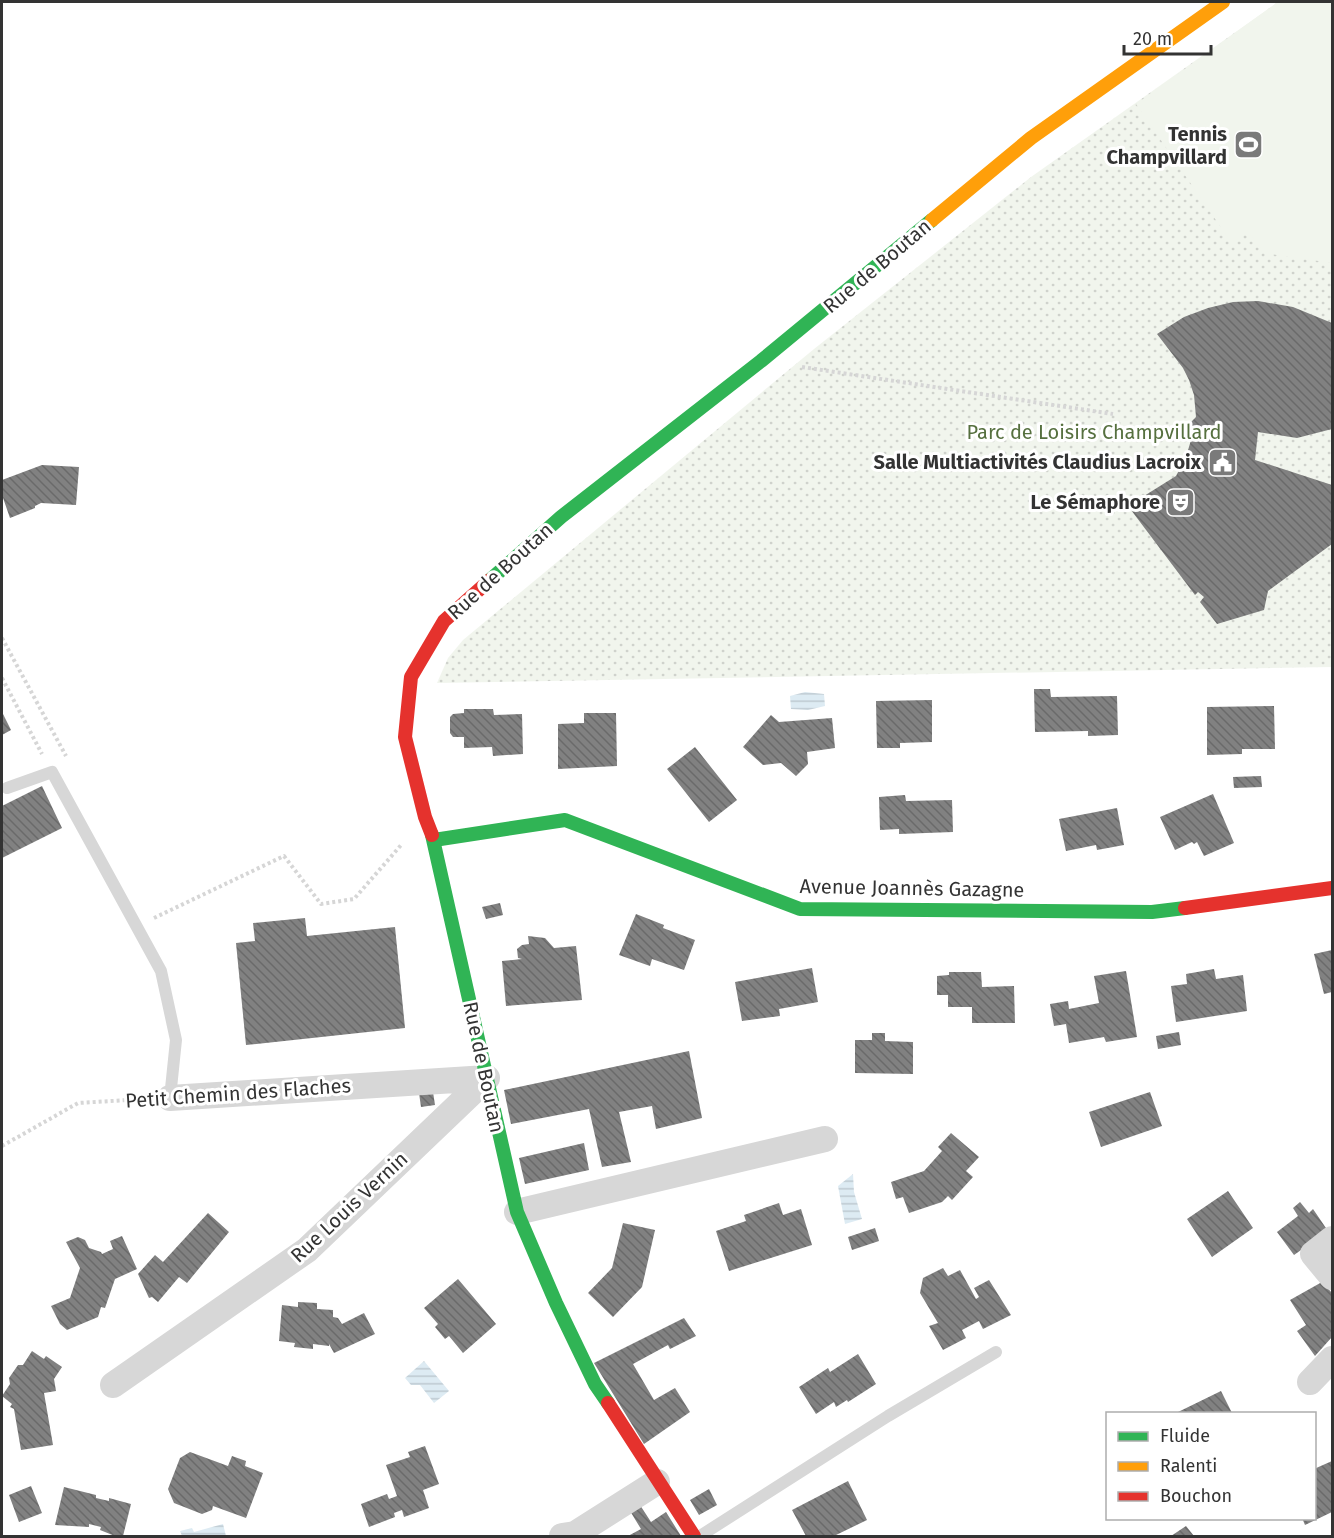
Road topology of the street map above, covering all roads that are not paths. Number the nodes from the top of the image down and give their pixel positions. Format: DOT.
graph roads {
  1 [pos="1222,2"];
  2 [pos="7,788"];
  3 [pos="434,840"];
  4 [pos="1332,888"];
  5 [pos="487,1077"];
  6 [pos="170,1098"];
  7 [pos="825,1139"];
  8 [pos="517,1212"];
  9 [pos="1332,1239"];
  10 [pos="1332,1277"];
  11 [pos="996,1352"];
  12 [pos="1332,1359"];
  13 [pos="1310,1382"];
  14 [pos="113,1385"];
  15 [pos="657,1482"];
  16 [pos="562,1536"];
  17 [pos="694,1536"];
  18 [pos="700,1536"];
  1 -- 3 [label="street, Rue de Boutan"];
  2 -- 6 [label="lane"];
  3 -- 4 [label="street, Avenue Joannès Gazagne"];
  3 -- 5 [label="street, Rue de Boutan"];
  5 -- 6 [label="street, Petit Chemin des Flaches"];
  5 -- 8 [label="street, Rue de Boutan"];
  5 -- 14 [label="street, Rue Louis Vernin"];
  7 -- 8 [label="street"];
  8 -- 15 [label="street, Rue de Boutan"];
  9 -- 10 [label="street"];
  11 -- 18 [label="lane"];
  12 -- 13 [label="street"];
  15 -- 16 [label="street"];
  15 -- 17 [label="street, Rue de Boutan"];
}
